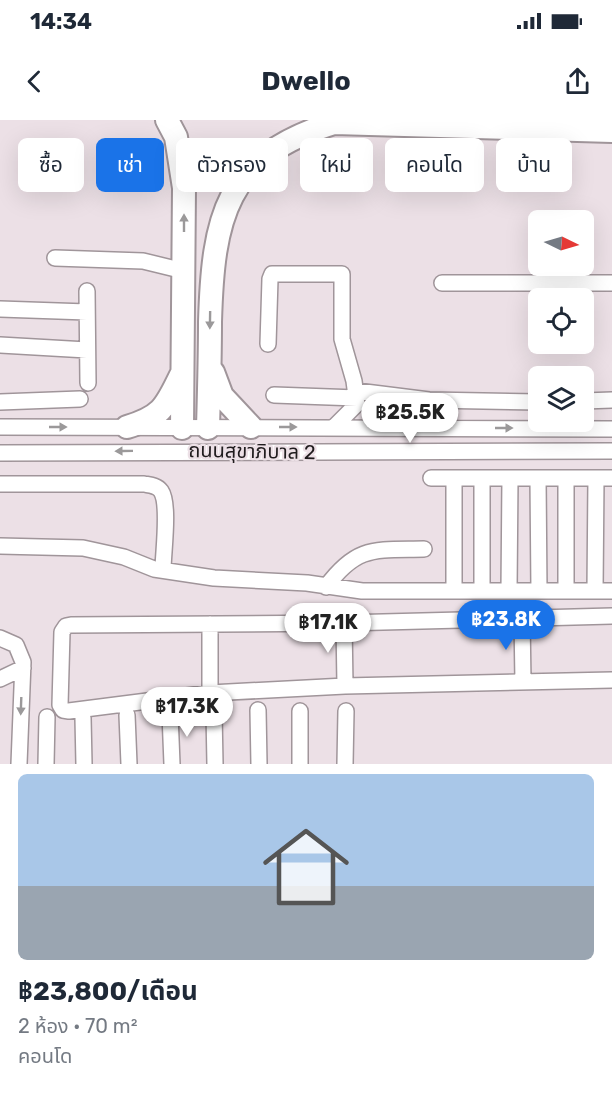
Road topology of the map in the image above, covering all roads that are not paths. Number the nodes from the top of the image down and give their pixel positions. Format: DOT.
graph roads {
  1 [pos="171,129"];
  2 [pos="612,131"];
  3 [pos="55,258"];
  4 [pos="184,276"];
  5 [pos="211,279"];
  6 [pos="441,283"];
  7 [pos="612,283"];
  8 [pos="87,291"];
  9 [pos="0,309"];
  10 [pos="87,312"];
  11 [pos="268,344"];
  12 [pos="0,345"];
  13 [pos="87,350"];
  14 [pos="210,362"];
  15 [pos="185,366"];
  16 [pos="88,383"];
  17 [pos="357,394"];
  18 [pos="378,394"];
  19 [pos="274,395"];
  20 [pos="80,399"];
  21 [pos="612,400"];
  22 [pos="594,401"];
  23 [pos="0,402"];
  24 [pos="528,402"];
  25 [pos="0,427"];
  26 [pos="127,427"];
  27 [pos="334,427"];
  28 [pos="376,427"];
  29 [pos="182,428"];
  30 [pos="208,428"];
  31 [pos="251,428"];
  32 [pos="612,429"];
  33 [pos="208,450"];
  34 [pos="183,451"];
  35 [pos="612,451"];
  36 [pos="0,453"];
  37 [pos="432,478"];
  38 [pos="454,478"];
  39 [pos="482,478"];
  40 [pos="510,478"];
  41 [pos="538,478"];
  42 [pos="566,478"];
  43 [pos="596,478"];
  44 [pos="612,478"];
  45 [pos="0,484"];
  46 [pos="0,546"];
  47 [pos="424,549"];
  48 [pos="163,570"];
  49 [pos="326,587"];
  50 [pos="454,591"];
  51 [pos="482,591"];
  52 [pos="509,591"];
  53 [pos="539,591"];
  54 [pos="566,591"];
  55 [pos="595,591"];
  56 [pos="612,591"];
  57 [pos="612,616"];
  58 [pos="522,619"];
  59 [pos="344,623"];
  60 [pos="210,624"];
  61 [pos="0,638"];
  62 [pos="23,668"];
  63 [pos="0,679"];
  64 [pos="612,680"];
  65 [pos="523,682"];
  66 [pos="345,686"];
  67 [pos="210,693"];
  68 [pos="258,710"];
  69 [pos="300,711"];
  70 [pos="346,711"];
  71 [pos="214,712"];
  72 [pos="127,714"];
  73 [pos="170,714"];
  74 [pos="47,717"];
  75 [pos="83,718"];
  76 [pos="19,764"];
  77 [pos="46,764"];
  78 [pos="84,764"];
  79 [pos="129,764"];
  80 [pos="172,764"];
  81 [pos="215,764"];
  82 [pos="259,764"];
  83 [pos="300,764"];
  84 [pos="345,764"];
  4 -- 1 [label="highway, one-way"];
  2 -- 5 [label="highway"];
  3 -- 4 [label="street"];
  4 -- 5 [label="highway"];
  4 -- 15 [label="highway"];
  5 -- 14 [label="highway, one-way"];
  6 -- 7 [label="street"];
  8 -- 10 [label="street"];
  9 -- 10 [label="street"];
  10 -- 13 [label="street"];
  11 -- 17 [label="street"];
  12 -- 13 [label="street"];
  13 -- 16 [label="street"];
  14 -- 30 [label="highway"];
  14 -- 31 [label="highway"];
  15 -- 26 [label="highway"];
  15 -- 29 [label="highway"];
  17 -- 18 [label="street"];
  17 -- 19 [label="street"];
  17 -- 27 [label="street"];
  18 -- 24 [label="street"];
  18 -- 28 [label="street"];
  20 -- 23 [label="street"];
  21 -- 22 [label="street"];
  25 -- 26 [label="street, ถนนสุขาภิบาล 2, one-way"];
  26 -- 29 [label="street, ถนนสุขาภิบาล 2"];
  27 -- 28 [label="street, ถนนสุขาภิบาล 2"];
  31 -- 27 [label="street, ถนนสุขาภิบาล 2, one-way"];
  28 -- 32 [label="street, ถนนสุขาภิบาล 2, one-way"];
  29 -- 30 [label="street, ถนนสุขาภิบาล 2"];
  29 -- 34 [label="street"];
  30 -- 31 [label="street, ถนนสุขาภิบาล 2"];
  30 -- 33 [label="street"];
  33 -- 34 [label="street, ถนนสุขาภิบาล 2"];
  33 -- 35 [label="street, ถนนสุขาภิบาล 2"];
  34 -- 36 [label="street, ถนนสุขาภิบาล 2, one-way"];
  37 -- 38 [label="street"];
  38 -- 39 [label="street"];
  38 -- 50 [label="street"];
  39 -- 40 [label="street"];
  39 -- 51 [label="street"];
  40 -- 41 [label="street"];
  40 -- 52 [label="street"];
  41 -- 42 [label="street"];
  41 -- 53 [label="street"];
  42 -- 43 [label="street"];
  42 -- 54 [label="street"];
  43 -- 44 [label="street"];
  43 -- 55 [label="street"];
  45 -- 48 [label="street"];
  46 -- 48 [label="street"];
  47 -- 49 [label="street"];
  48 -- 49 [label="street"];
  49 -- 50 [label="street"];
  50 -- 51 [label="street"];
  51 -- 52 [label="street"];
  52 -- 53 [label="street"];
  53 -- 54 [label="street"];
  54 -- 55 [label="street"];
  55 -- 56 [label="street"];
  57 -- 58 [label="street"];
  58 -- 59 [label="street"];
  58 -- 65 [label="street"];
  59 -- 60 [label="street"];
  59 -- 66 [label="street"];
  60 -- 67 [label="street"];
  60 -- 67 [label="street"];
  61 -- 62 [label="street"];
  62 -- 63 [label="street"];
  62 -- 76 [label="street, one-way"];
  64 -- 65 [label="street"];
  65 -- 66 [label="street"];
  66 -- 67 [label="street"];
  68 -- 82 [label="street"];
  69 -- 83 [label="street"];
  70 -- 84 [label="street"];
  71 -- 81 [label="street"];
  72 -- 79 [label="street"];
  73 -- 80 [label="street"];
  74 -- 77 [label="street"];
  75 -- 78 [label="street"];
}
